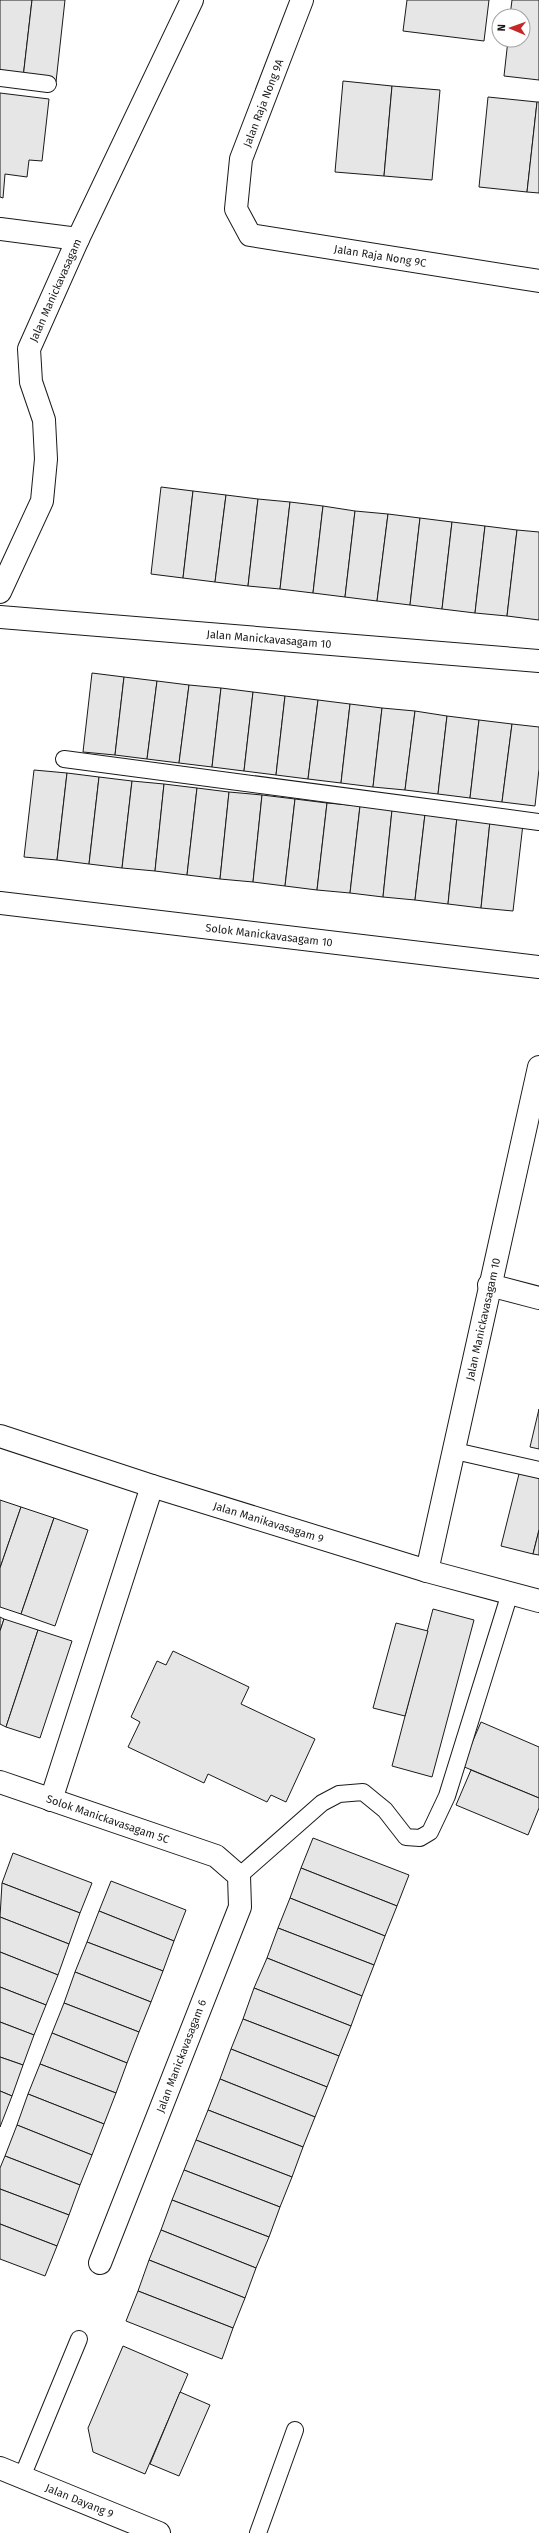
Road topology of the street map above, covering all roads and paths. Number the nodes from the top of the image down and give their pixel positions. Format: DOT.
graph roads {
  1 [pos="302,0"];
  2 [pos="192,2"];
  3 [pos="0,78"];
  4 [pos="48,84"];
  5 [pos="236,209"];
  6 [pos="0,228"];
  7 [pos="78,239"];
  8 [pos="539,281"];
  9 [pos="0,592"];
  10 [pos="0,617"];
  11 [pos="539,661"];
  12 [pos="64,759"];
  13 [pos="539,822"];
  14 [pos="0,903"];
  15 [pos="539,967"];
  16 [pos="539,1067"];
  17 [pos="489,1285"];
  18 [pos="539,1298"];
  19 [pos="0,1436"];
  20 [pos="455,1451"];
  21 [pos="539,1470"];
  22 [pos="152,1486"];
  23 [pos="428,1571"];
  24 [pos="510,1593"];
  25 [pos="539,1601"];
  26 [pos="0,1782"];
  27 [pos="51,1800"];
  28 [pos="239,1876"];
  29 [pos="100,2263"];
  30 [pos="79,2339"];
  31 [pos="295,2430"];
  32 [pos="0,2468"];
  33 [pos="22,2477"];
  34 [pos="159,2533"];
  35 [pos="258,2533"];
  1 -- 5 [label="street, Jalan Raja Nong 9A"];
  2 -- 7 [label="street, Jalan Manickavasagam"];
  3 -- 4 [label="lane"];
  5 -- 8 [label="street, Jalan Raja Nong 9C"];
  6 -- 7 [label="street"];
  7 -- 9 [label="street, Jalan Manickavasagam"];
  10 -- 11 [label="street, Jalan Manickavasagam 10"];
  12 -- 13 [label="lane"];
  14 -- 15 [label="street, Solok Manickavasagam 10"];
  16 -- 17 [label="street, Jalan Manickavasagam 10"];
  17 -- 18 [label="street"];
  17 -- 20 [label="street, Jalan Manickavasagam 10"];
  19 -- 22 [label="street, Jalan Manikavasagam 9"];
  20 -- 21 [label="lane"];
  20 -- 23 [label="street, Jalan Manickavasagam 10"];
  22 -- 23 [label="street, Jalan Manikavasagam 9"];
  22 -- 27 [label="street"];
  23 -- 24 [label="street, Jalan Manikavasagam 9"];
  24 -- 25 [label="street, Jalan Manikavasagam 9"];
  24 -- 28 [label="lane"];
  26 -- 27 [label="street, Solok Manickavasagam 5C"];
  27 -- 28 [label="street, Solok Manickavasagam 5C"];
  28 -- 29 [label="street, Jalan Manickavasagam 6"];
  30 -- 33 [label="lane"];
  31 -- 35 [label="lane"];
  32 -- 33 [label="street, Jalan Dayang 9"];
  33 -- 34 [label="street, Jalan Dayang 9"];
}
